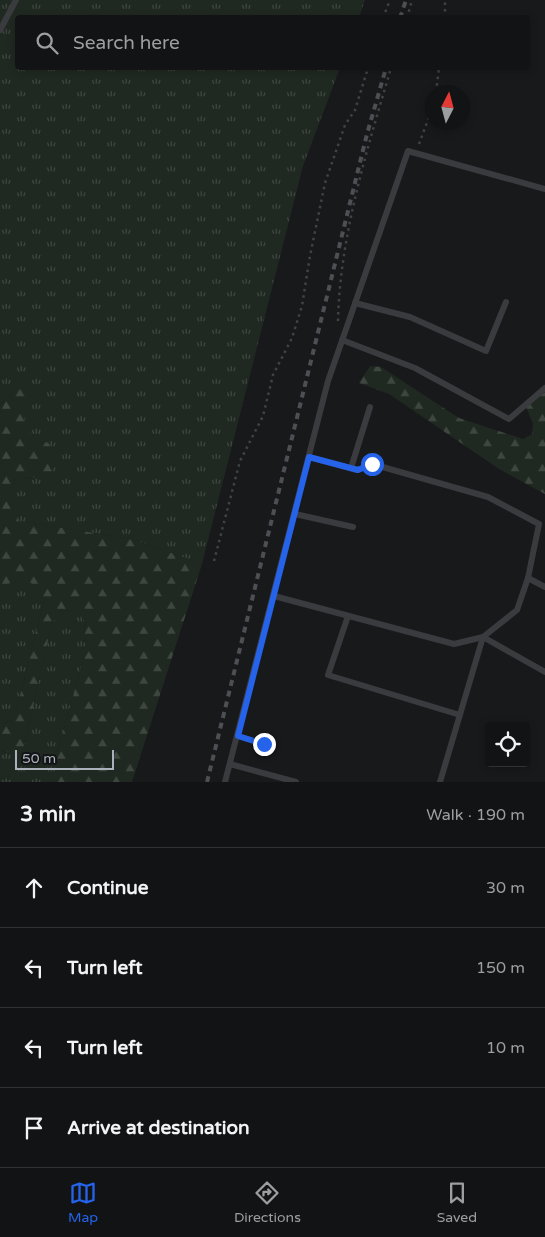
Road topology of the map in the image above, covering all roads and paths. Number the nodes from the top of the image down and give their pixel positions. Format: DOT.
graph roads {
  1 [pos="16,0"];
  2 [pos="390,0"];
  3 [pos="412,0"];
  4 [pos="445,0"];
  5 [pos="385,15"];
  6 [pos="407,15"];
  7 [pos="445,15"];
  8 [pos="0,30"];
  9 [pos="367,70"];
  10 [pos="390,70"];
  11 [pos="439,70"];
  12 [pos="437,85"];
  13 [pos="425,128"];
  14 [pos="416,153"];
  15 [pos="545,189"];
  16 [pos="506,302"];
  17 [pos="355,303"];
  18 [pos="339,329"];
  19 [pos="342,340"];
  20 [pos="545,388"];
  21 [pos="370,407"];
  22 [pos="309,457"];
  23 [pos="352,468"];
  24 [pos="295,514"];
  25 [pos="353,527"];
  26 [pos="214,561"];
  27 [pos="528,578"];
  28 [pos="545,587"];
  29 [pos="274,596"];
  30 [pos="348,616"];
  31 [pos="483,637"];
  32 [pos="545,672"];
  33 [pos="460,715"];
  34 [pos="238,736"];
  35 [pos="264,744"];
  36 [pos="230,764"];
  37 [pos="225,782"];
  38 [pos="296,782"];
  39 [pos="440,782"];
  1 -- 8 [label="lane"];
  2 -- 5 [label="path"];
  3 -- 6 [label="path"];
  4 -- 7 [label="path"];
  9 -- 26 [label="path"];
  10 -- 18 [label="path"];
  11 -- 12 [label="path"];
  13 -- 14 [label="path"];
  14 -- 15 [label="lane"];
  14 -- 17 [label="lane"];
  16 -- 17 [label="lane"];
  17 -- 19 [label="lane"];
  19 -- 20 [label="lane"];
  19 -- 22 [label="lane"];
  21 -- 23 [label="lane"];
  22 -- 23 [label="lane"];
  22 -- 24 [label="lane"];
  23 -- 27 [label="lane"];
  24 -- 25 [label="lane"];
  24 -- 29 [label="lane"];
  27 -- 28 [label="lane"];
  27 -- 31 [label="lane"];
  29 -- 30 [label="lane"];
  29 -- 34 [label="lane"];
  30 -- 31 [label="lane"];
  30 -- 33 [label="lane"];
  31 -- 32 [label="lane"];
  31 -- 33 [label="lane"];
  33 -- 39 [label="lane"];
  34 -- 35 [label="lane"];
  34 -- 36 [label="lane"];
  36 -- 37 [label="lane"];
  36 -- 38 [label="lane"];
}
